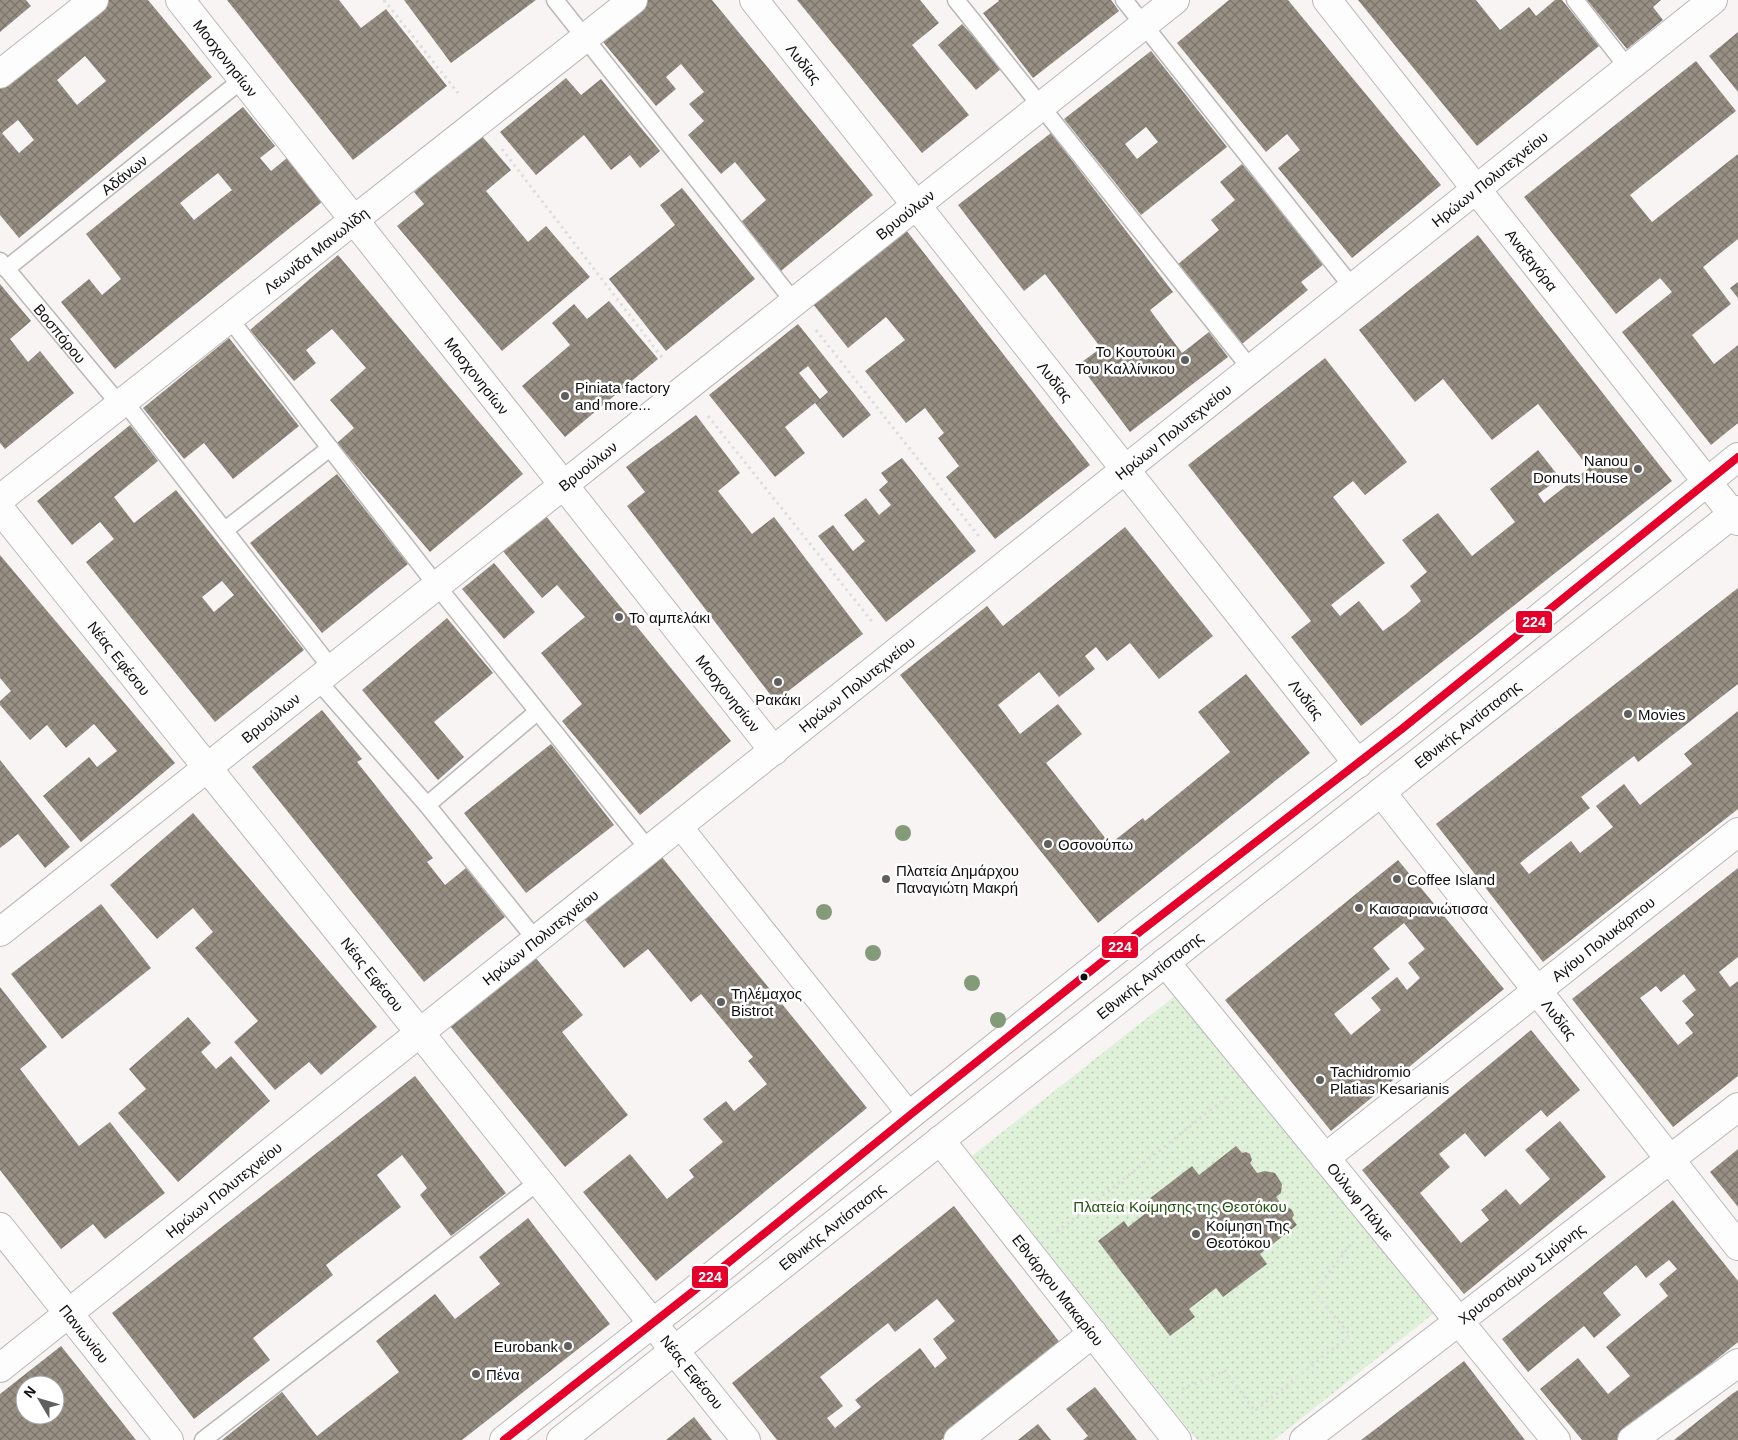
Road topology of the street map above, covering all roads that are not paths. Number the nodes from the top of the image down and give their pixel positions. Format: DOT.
graph roads {
  1 [pos="94,0"];
  2 [pos="180,0"];
  3 [pos="555,0"];
  4 [pos="633,0"];
  5 [pos="754,0"];
  6 [pos="956,0"];
  7 [pos="1124,0"];
  8 [pos="1175,0"];
  9 [pos="1327,0"];
  10 [pos="1575,0"];
  11 [pos="1713,0"];
  12 [pos="1144,25"];
  13 [pos="584,38"];
  14 [pos="1628,68"];
  15 [pos="0,74"];
  16 [pos="243,79"];
  17 [pos="1041,107"];
  18 [pos="1476,190"];
  19 [pos="916,206"];
  20 [pos="354,220"];
  21 [pos="3,265"];
  22 [pos="1353,288"];
  23 [pos="794,302"];
  24 [pos="229,318"];
  25 [pos="1251,369"];
  26 [pos="122,403"];
  27 [pos="330,448"];
  28 [pos="1738,457"];
  29 [pos="1125,470"];
  30 [pos="1707,482"];
  31 [pos="564,485"];
  32 [pos="0,499"];
  33 [pos="0,509"];
  34 [pos="1736,515"];
  35 [pos="225,530"];
  36 [pos="437,586"];
  37 [pos="325,674"];
  38 [pos="537,712"];
  39 [pos="774,751"];
  40 [pos="1358,764"];
  41 [pos="207,768"];
  42 [pos="1380,792"];
  43 [pos="427,805"];
  44 [pos="679,825"];
  45 [pos="1738,832"];
  46 [pos="649,850"];
  47 [pos="0,932"];
  48 [pos="536,940"];
  49 [pos="1165,962"];
  50 [pos="1537,990"];
  51 [pos="419,1033"];
  52 [pos="1738,1107"];
  53 [pos="910,1116"];
  54 [pos="940,1140"];
  55 [pos="1325,1158"];
  56 [pos="1670,1160"];
  57 [pos="538,1182"];
  58 [pos="0,1227"];
  59 [pos="1738,1246"];
  60 [pos="68,1313"];
  61 [pos="1459,1320"];
  62 [pos="652,1322"];
  63 [pos="1093,1333"];
  64 [pos="674,1350"];
  65 [pos="1738,1363"];
  66 [pos="0,1368"];
  67 [pos="169,1440"];
  68 [pos="203,1440"];
  69 [pos="504,1440"];
  70 [pos="561,1440"];
  71 [pos="746,1440"];
  72 [pos="958,1440"];
  73 [pos="1177,1440"];
  74 [pos="1304,1440"];
  75 [pos="1556,1440"];
  76 [pos="1632,1440"];
  1 -- 15 [label="street"];
  2 -- 16 [label="street, Μοσχονησίων"];
  3 -- 13 [label="lane"];
  4 -- 13 [label="street, Λεωνίδα Μανωλίδη"];
  5 -- 19 [label="street, Λυδίας"];
  6 -- 17 [label="lane"];
  7 -- 12 [label="lane"];
  8 -- 12 [label="street, Βρυούλων"];
  9 -- 18 [label="street, Αναξαγόρα"];
  10 -- 14 [label="lane"];
  11 -- 14 [label="street, Ηρώων Πολυτεχνείου"];
  12 -- 17 [label="street, Βρυούλων"];
  12 -- 22 [label="lane"];
  13 -- 20 [label="street, Λεωνίδα Μανωλίδη"];
  13 -- 23 [label="lane"];
  14 -- 18 [label="street, Ηρώων Πολυτεχνείου"];
  16 -- 20 [label="street, Μοσχονησίων"];
  16 -- 21 [label="lane, Αδάνων"];
  17 -- 19 [label="street, Βρυούλων"];
  17 -- 25 [label="lane"];
  18 -- 22 [label="street, Ηρώων Πολυτεχνείου"];
  18 -- 30 [label="street, Αναξαγόρα"];
  19 -- 23 [label="street, Βρυούλων"];
  19 -- 29 [label="street, Λυδίας"];
  20 -- 24 [label="street, Λεωνίδα Μανωλίδη"];
  20 -- 31 [label="street, Μοσχονησίων"];
  21 -- 26 [label="lane, Βοσπόρου"];
  22 -- 25 [label="street, Ηρώων Πολυτεχνείου"];
  23 -- 31 [label="street, Βρυούλων"];
  24 -- 26 [label="street, Λεωνίδα Μανωλίδη"];
  24 -- 27 [label="lane"];
  25 -- 29 [label="street, Ηρώων Πολυτεχνείου"];
  26 -- 32 [label="street, Λεωνίδα Μανωλίδη"];
  26 -- 35 [label="lane, Βοσπόρου"];
  27 -- 35 [label="lane"];
  27 -- 36 [label="lane"];
  28 -- 30 [label="street"];
  29 -- 39 [label="street, Ηρώων Πολυτεχνείου"];
  29 -- 40 [label="street, Λυδίας"];
  30 -- 34 [label="street, Αναξαγόρα"];
  30 -- 40 [label="street"];
  31 -- 36 [label="street, Βρυούλων"];
  31 -- 39 [label="street, Μοσχονησίων"];
  33 -- 41 [label="street, Νέας Εφέσου"];
  34 -- 42 [label="street, Εθνικής Αντίστασης"];
  35 -- 37 [label="lane, Βοσπόρου"];
  36 -- 37 [label="street, Βρυούλων"];
  36 -- 38 [label="lane"];
  37 -- 41 [label="street, Βρυούλων"];
  37 -- 43 [label="lane, Βοσπόρου"];
  38 -- 43 [label="lane"];
  38 -- 46 [label="lane"];
  39 -- 44 [label="street, Ηρώων Πολυτεχνείου"];
  40 -- 53 [label="street"];
  41 -- 47 [label="street, Βρυούλων"];
  41 -- 51 [label="street, Νέας Εφέσου"];
  42 -- 49 [label="street, Εθνικής Αντίστασης"];
  42 -- 50 [label="street, Λυδίας"];
  43 -- 48 [label="lane, Βοσπόρου"];
  44 -- 46 [label="street, Ηρώων Πολυτεχνείου"];
  44 -- 53 [label="street"];
  45 -- 50 [label="street, Αγίου Πολυκάρπου"];
  46 -- 48 [label="street, Ηρώων Πολυτεχνείου"];
  48 -- 51 [label="street, Ηρώων Πολυτεχνείου"];
  49 -- 54 [label="street, Εθνικής Αντίστασης"];
  49 -- 55 [label="street, Ούλωφ Πάλμε"];
  50 -- 55 [label="street, Αγίου Πολυκάρπου"];
  50 -- 56 [label="street, Λυδίας"];
  51 -- 57 [label="street, Νέας Εφέσου"];
  51 -- 60 [label="street, Ηρώων Πολυτεχνείου"];
  52 -- 56 [label="street, Χρυσοστόμου Σμύρνης"];
  53 -- 62 [label="street"];
  54 -- 63 [label="street, Εθνάρχου Μακαρίου"];
  54 -- 64 [label="street, Εθνικής Αντίστασης"];
  55 -- 61 [label="street, Ούλωφ Πάλμε"];
  56 -- 59 [label="street, Λυδίας"];
  56 -- 61 [label="street, Χρυσοστόμου Σμύρνης"];
  57 -- 62 [label="street, Νέας Εφέσου"];
  57 -- 68 [label="lane"];
  58 -- 60 [label="street, Πανιωνίου"];
  60 -- 66 [label="street, Ηρώων Πολυτεχνείου"];
  60 -- 67 [label="street, Πανιωνίου"];
  61 -- 74 [label="street, Χρυσοστόμου Σμύρνης"];
  61 -- 75 [label="street, Ούλωφ Πάλμε"];
  62 -- 64 [label="street, Νέας Εφέσου"];
  62 -- 69 [label="street"];
  63 -- 72 [label="street"];
  63 -- 73 [label="street, Εθνάρχου Μακαρίου"];
  64 -- 70 [label="street, Εθνικής Αντίστασης"];
  64 -- 71 [label="street, Νέας Εφέσου"];
  65 -- 76 [label="street"];
}
